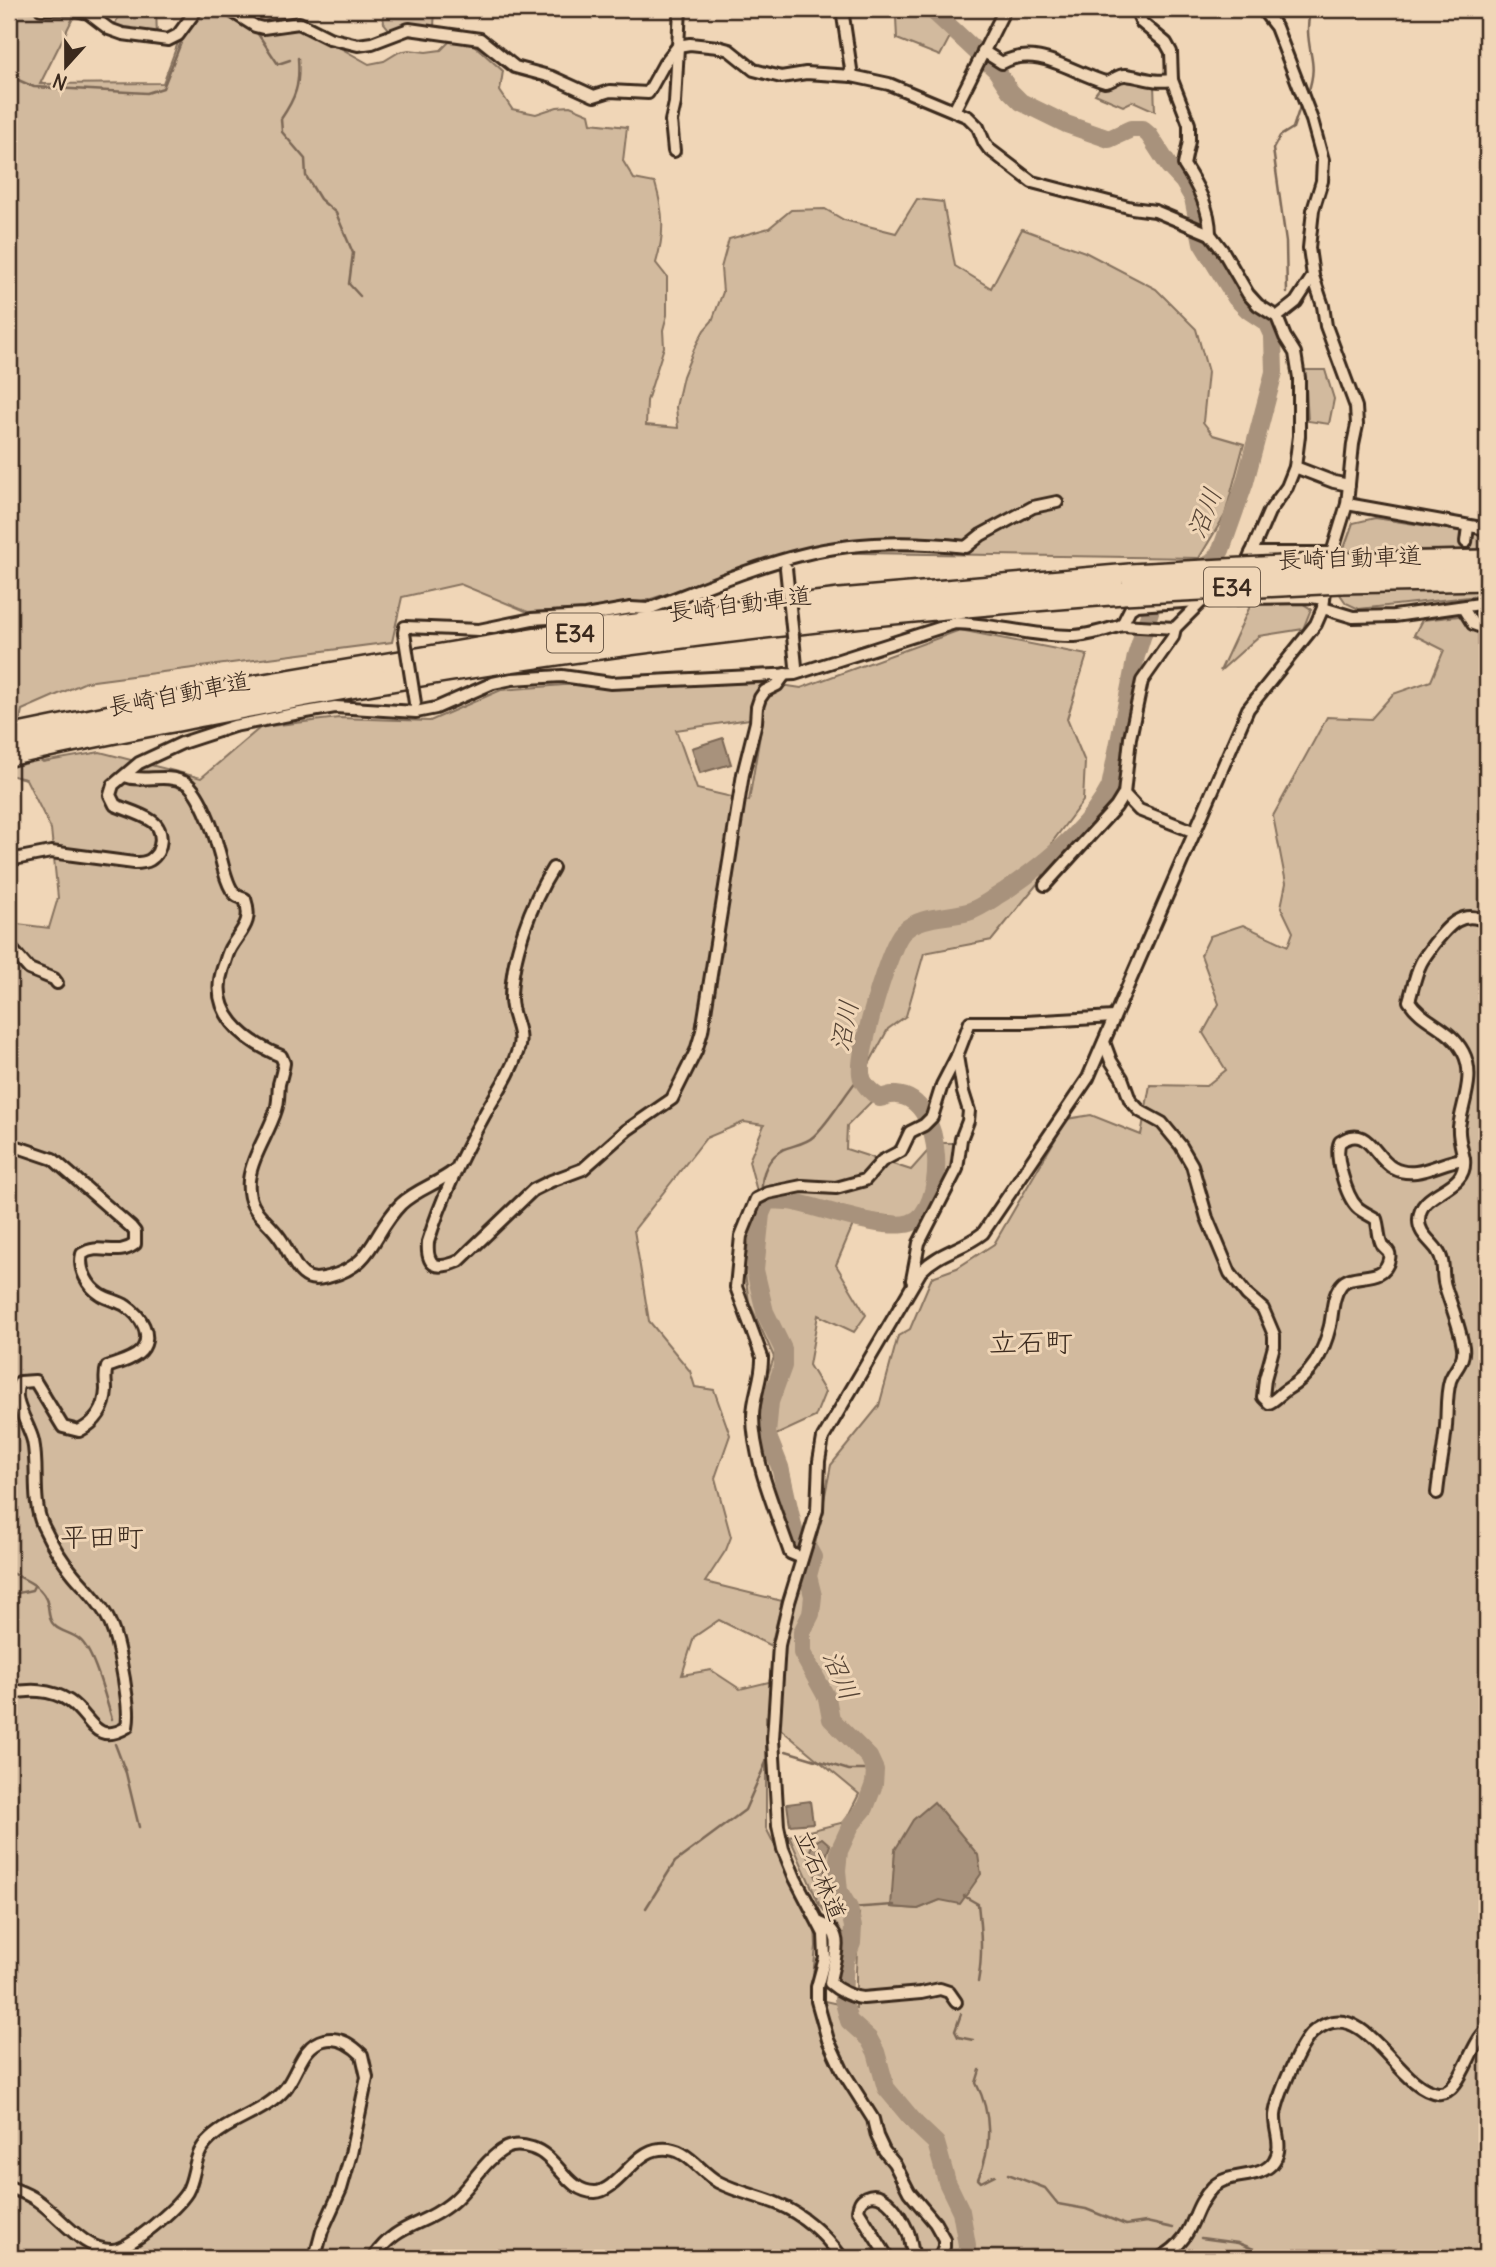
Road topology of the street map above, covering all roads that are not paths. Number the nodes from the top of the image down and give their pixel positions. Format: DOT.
graph roads {
  1 [pos="41,9"];
  2 [pos="197,9"];
  3 [pos="228,9"];
  4 [pos="680,9"];
  5 [pos="842,9"];
  6 [pos="1005,9"];
  7 [pos="1136,9"];
  8 [pos="1262,9"];
  9 [pos="678,47"];
  10 [pos="983,51"];
  11 [pos="852,76"];
  12 [pos="1172,80"];
  13 [pos="954,111"];
  14 [pos="674,151"];
  15 [pos="1209,234"];
  16 [pos="1314,276"];
  17 [pos="1277,317"];
  18 [pos="1295,467"];
  19 [pos="1349,485"];
  20 [pos="1057,502"];
  21 [pos="1347,503"];
  22 [pos="1468,527"];
  23 [pos="1487,529"];
  24 [pos="1466,542"];
  25 [pos="1251,553"];
  26 [pos="1487,561"];
  27 [pos="785,564"];
  28 [pos="1336,566"];
  29 [pos="1487,579"];
  30 [pos="1245,598"];
  31 [pos="1202,601"];
  32 [pos="1323,603"];
  33 [pos="1466,603"];
  34 [pos="1487,603"];
  35 [pos="1122,625"];
  36 [pos="1175,628"];
  37 [pos="1487,629"];
  38 [pos="792,671"];
  39 [pos="415,708"];
  40 [pos="22,740"];
  41 [pos="9,755"];
  42 [pos="125,776"];
  43 [pos="1124,794"];
  44 [pos="1195,831"];
  45 [pos="9,860"];
  46 [pos="552,868"];
  47 [pos="1045,885"];
  48 [pos="1487,922"];
  49 [pos="9,946"];
  50 [pos="57,984"];
  51 [pos="1114,1017"];
  52 [pos="1104,1042"];
  53 [pos="957,1056"];
  54 [pos="9,1144"];
  55 [pos="1464,1159"];
  56 [pos="455,1170"];
  57 [pos="912,1283"];
  58 [pos="1437,1493"];
  59 [pos="802,1558"];
  60 [pos="9,1694"];
  61 [pos="820,1923"];
  62 [pos="956,2002"];
  63 [pos="1487,2030"];
  64 [pos="9,2187"];
  65 [pos="318,2258"];
  66 [pos="373,2258"];
  67 [pos="842,2258"];
  68 [pos="888,2258"];
  69 [pos="916,2258"];
  70 [pos="939,2258"];
  71 [pos="1160,2258"];
  1 -- 2 [label="street"];
  3 -- 9 [label="street"];
  4 -- 9 [label="street"];
  5 -- 11 [label="street"];
  6 -- 10 [label="street"];
  7 -- 12 [label="street"];
  8 -- 16 [label="street"];
  9 -- 11 [label="street"];
  9 -- 14 [label="street"];
  10 -- 12 [label="street"];
  10 -- 13 [label="street"];
  11 -- 13 [label="street"];
  12 -- 15 [label="street"];
  13 -- 15 [label="street"];
  15 -- 17 [label="street"];
  16 -- 17 [label="street"];
  16 -- 19 [label="street"];
  17 -- 18 [label="street"];
  18 -- 19 [label="street"];
  18 -- 25 [label="street"];
  19 -- 21 [label="street"];
  20 -- 27 [label="street"];
  21 -- 22 [label="street"];
  21 -- 28 [label="street"];
  22 -- 23 [label="street"];
  22 -- 24 [label="street"];
  25 -- 28 [label="street"];
  25 -- 30 [label="street"];
  26 -- 28 [label="highway, 長崎自動車道 / E34"];
  27 -- 38 [label="street, bridge"];
  27 -- 39 [label="street, bridge"];
  28 -- 29 [label="highway, 長崎自動車道 / E34"];
  28 -- 32 [label="street"];
  28 -- 40 [label="highway, 長崎自動車道 / E34, bridge"];
  30 -- 31 [label="street"];
  30 -- 32 [label="street"];
  31 -- 35 [label="street"];
  31 -- 36 [label="street"];
  32 -- 33 [label="street"];
  32 -- 44 [label="street"];
  33 -- 34 [label="street"];
  33 -- 37 [label="street"];
  35 -- 36 [label="street"];
  35 -- 38 [label="street"];
  36 -- 43 [label="street"];
  38 -- 39 [label="street"];
  38 -- 56 [label="street"];
  39 -- 42 [label="street"];
  40 -- 41 [label="highway, 長崎自動車道 / E34"];
  42 -- 45 [label="street"];
  42 -- 56 [label="street"];
  43 -- 44 [label="street"];
  43 -- 47 [label="street"];
  44 -- 51 [label="street"];
  46 -- 56 [label="street"];
  48 -- 55 [label="street"];
  49 -- 50 [label="street"];
  51 -- 52 [label="street"];
  51 -- 53 [label="street"];
  52 -- 55 [label="street"];
  52 -- 57 [label="street"];
  53 -- 57 [label="street"];
  53 -- 59 [label="street"];
  54 -- 60 [label="street"];
  55 -- 58 [label="street"];
  57 -- 59 [label="street, 立石林道"];
  59 -- 61 [label="street, 立石林道"];
  61 -- 62 [label="street"];
  61 -- 70 [label="street, 立石林道"];
  63 -- 71 [label="street"];
  64 -- 65 [label="street"];
  66 -- 67 [label="street"];
  68 -- 69 [label="street"];
}
